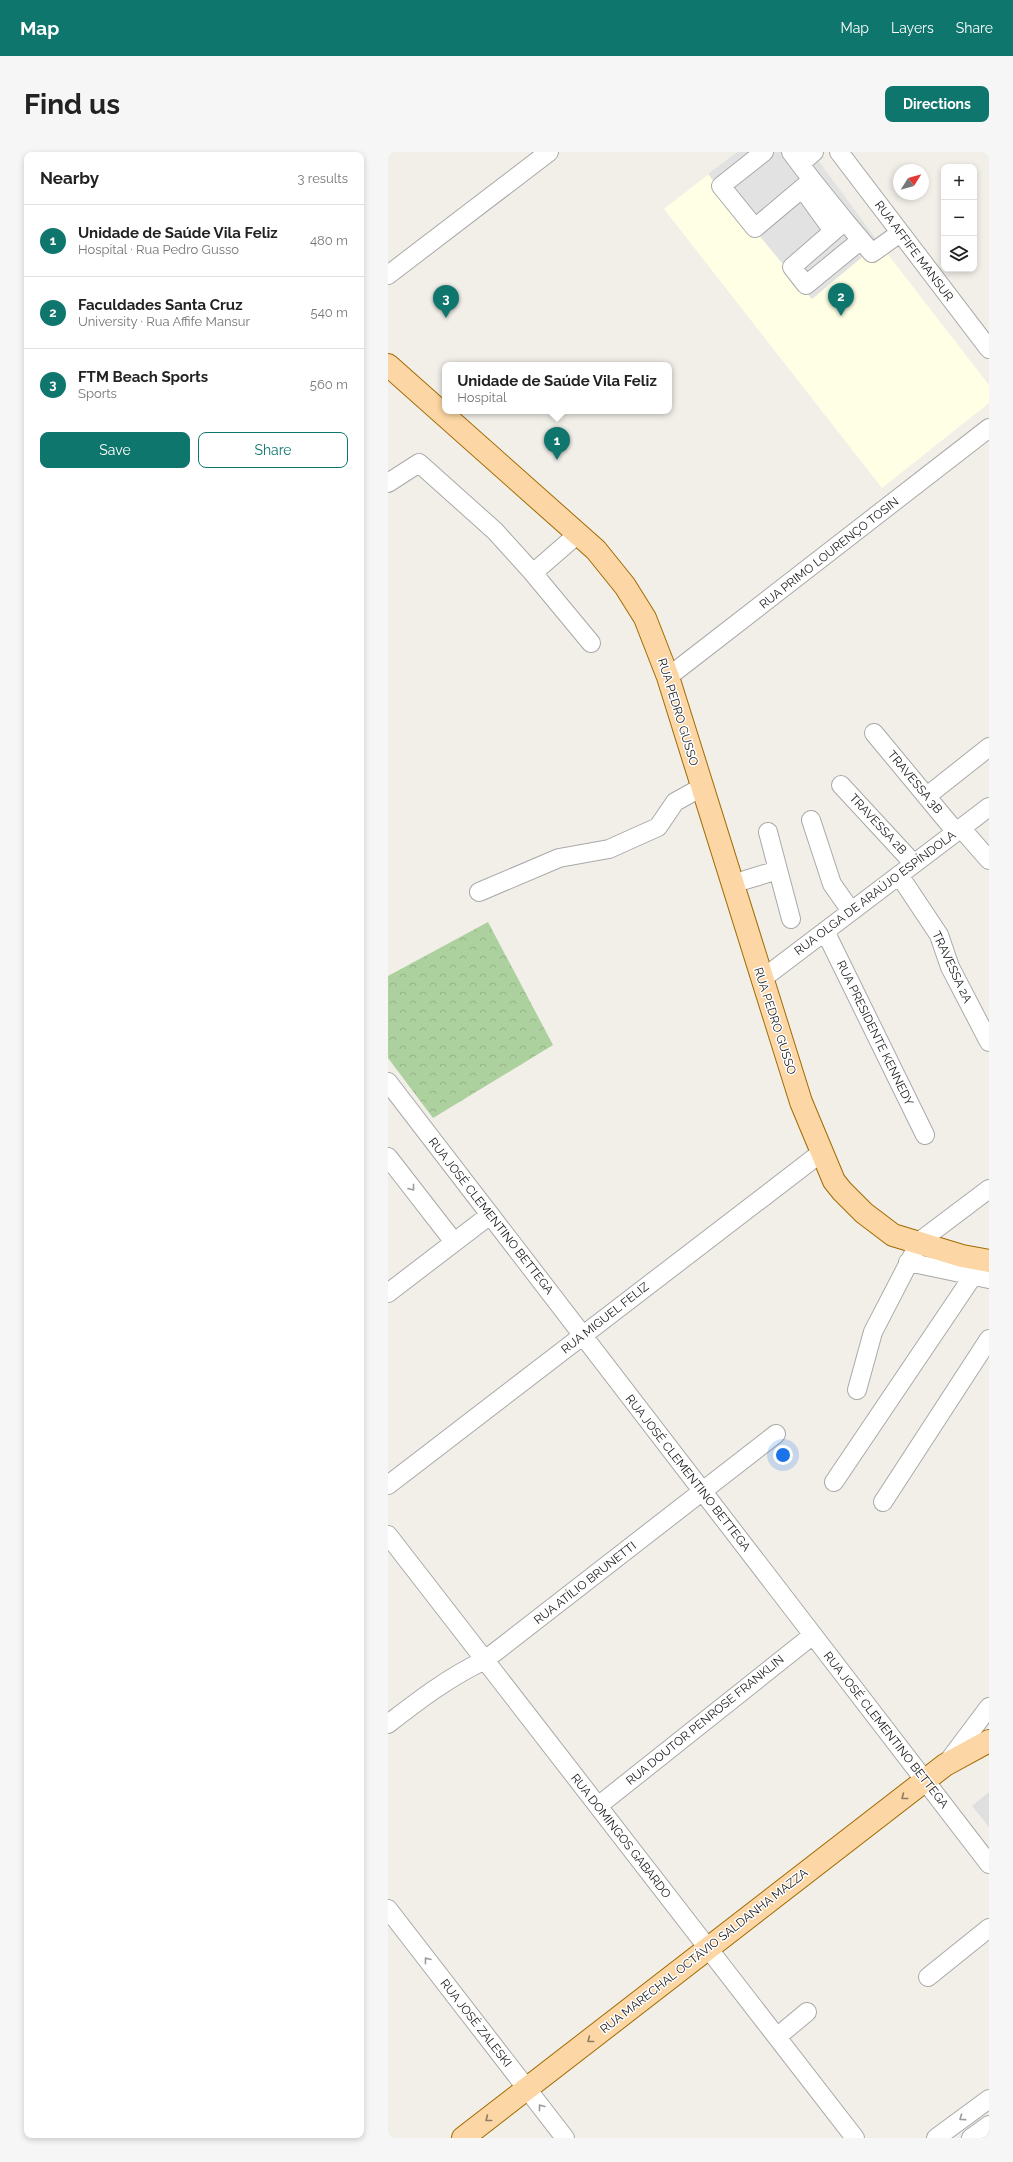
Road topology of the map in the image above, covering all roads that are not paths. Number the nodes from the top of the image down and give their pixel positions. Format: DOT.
graph roads {
  1 [pos="549,152"];
  2 [pos="764,152"];
  3 [pos="814,152"];
  4 [pos="839,152"];
  5 [pos="795,158"];
  6 [pos="807,184"];
  7 [pos="839,226"];
  8 [pos="900,233"];
  9 [pos="861,240"];
  10 [pos="388,274"];
  11 [pos="989,349"];
  12 [pos="388,365"];
  13 [pos="442,412"];
  14 [pos="444,414"];
  15 [pos="989,428"];
  16 [pos="388,483"];
  17 [pos="579,533"];
  18 [pos="533,572"];
  19 [pos="591,643"];
  20 [pos="668,677"];
  21 [pos="874,733"];
  22 [pos="989,747"];
  23 [pos="841,785"];
  24 [pos="702,787"];
  25 [pos="926,796"];
  26 [pos="989,807"];
  27 [pos="811,820"];
  28 [pos="959,830"];
  29 [pos="768,832"];
  30 [pos="989,860"];
  31 [pos="914,864"];
  32 [pos="778,870"];
  33 [pos="899,875"];
  34 [pos="732,884"];
  35 [pos="478,892"];
  36 [pos="851,911"];
  37 [pos="791,919"];
  38 [pos="825,931"];
  39 [pos="762,978"];
  40 [pos="989,1042"];
  41 [pos="388,1082"];
  42 [pos="925,1135"];
  43 [pos="822,1152"];
  44 [pos="388,1157"];
  45 [pos="989,1188"];
  46 [pos="490,1215"];
  47 [pos="454,1242"];
  48 [pos="920,1242"];
  49 [pos="989,1261"];
  50 [pos="908,1262"];
  51 [pos="981,1277"];
  52 [pos="388,1293"];
  53 [pos="582,1335"];
  54 [pos="989,1339"];
  55 [pos="857,1390"];
  56 [pos="776,1434"];
  57 [pos="834,1482"];
  58 [pos="388,1485"];
  59 [pos="703,1491"];
  60 [pos="883,1502"];
  61 [pos="388,1535"];
  62 [pos="813,1634"];
  63 [pos="485,1660"];
  64 [pos="989,1708"];
  65 [pos="388,1724"];
  66 [pos="989,1741"];
  67 [pos="945,1765"];
  68 [pos="925,1781"];
  69 [pos="598,1806"];
  70 [pos="989,1864"];
  71 [pos="388,1909"];
  72 [pos="989,1928"];
  73 [pos="708,1948"];
  74 [pos="928,1977"];
  75 [pos="807,2012"];
  76 [pos="777,2037"];
  77 [pos="527,2089"];
  78 [pos="989,2099"];
  79 [pos="989,2125"];
  80 [pos="463,2138"];
  81 [pos="565,2138"];
  82 [pos="855,2138"];
  83 [pos="936,2138"];
  84 [pos="971,2138"];
  1 -- 10 [label="street"];
  2 -- 6 [label="street"];
  3 -- 5 [label="street"];
  4 -- 8 [label="street, RUA AFFIFE MANSUR"];
  5 -- 6 [label="street"];
  6 -- 7 [label="street"];
  7 -- 9 [label="street"];
  7 -- 9 [label="street"];
  8 -- 9 [label="street"];
  8 -- 11 [label="street, RUA AFFIFE MANSUR"];
  12 -- 13 [label="main road, RUA PEDRO GUSSO"];
  14 -- 17 [label="main road, RUA PEDRO GUSSO"];
  15 -- 20 [label="street, RUA PRIMO LOURENÇO TOSIN"];
  16 -- 18 [label="street"];
  17 -- 18 [label="street"];
  17 -- 20 [label="main road, RUA PEDRO GUSSO"];
  18 -- 19 [label="street"];
  20 -- 24 [label="main road, RUA PEDRO GUSSO"];
  21 -- 25 [label="street, TRAVESSA 3B"];
  22 -- 25 [label="street"];
  23 -- 31 [label="street, TRAVESSA 2B"];
  24 -- 34 [label="main road, RUA PEDRO GUSSO"];
  24 -- 35 [label="street"];
  25 -- 28 [label="street, TRAVESSA 3B"];
  26 -- 28 [label="street, RUA OLGA DE ARAÚJO ESPÍNDOLA"];
  27 -- 36 [label="street"];
  28 -- 30 [label="street, TRAVESSA 3B"];
  28 -- 31 [label="street, RUA OLGA DE ARAÚJO ESPÍNDOLA"];
  29 -- 32 [label="street"];
  31 -- 33 [label="street, RUA OLGA DE ARAÚJO ESPÍNDOLA"];
  32 -- 34 [label="street"];
  32 -- 37 [label="street"];
  33 -- 36 [label="street, RUA OLGA DE ARAÚJO ESPÍNDOLA"];
  33 -- 40 [label="street, TRAVESSA 2A"];
  34 -- 39 [label="main road, RUA PEDRO GUSSO"];
  36 -- 38 [label="street, RUA OLGA DE ARAÚJO ESPÍNDOLA"];
  38 -- 39 [label="street, RUA OLGA DE ARAÚJO ESPÍNDOLA"];
  38 -- 42 [label="street, RUA PRESIDENTE KENNEDY"];
  39 -- 43 [label="main road, RUA PEDRO GUSSO"];
  41 -- 46 [label="street, RUA JOSÉ CLEMENTINO BETTEGA"];
  43 -- 48 [label="main road, RUA PEDRO GUSSO"];
  43 -- 53 [label="street, RUA MIGUEL FELIZ"];
  44 -- 47 [label="street, one-way"];
  45 -- 48 [label="street"];
  46 -- 47 [label="street"];
  46 -- 53 [label="street, RUA JOSÉ CLEMENTINO BETTEGA"];
  47 -- 52 [label="street"];
  48 -- 49 [label="main road, RUA PEDRO GUSSO"];
  48 -- 50 [label="street"];
  50 -- 51 [label="street"];
  50 -- 55 [label="street"];
  51 -- 57 [label="street"];
  53 -- 58 [label="street, RUA MIGUEL FELIZ"];
  53 -- 59 [label="street, RUA JOSÉ CLEMENTINO BETTEGA"];
  54 -- 60 [label="street"];
  56 -- 59 [label="street, RUA ATÍLIO BRUNETTI"];
  59 -- 62 [label="street, RUA JOSÉ CLEMENTINO BETTEGA"];
  59 -- 63 [label="street, RUA ATÍLIO BRUNETTI"];
  61 -- 63 [label="street, RUA DOMINGOS GABARDO"];
  62 -- 68 [label="street, RUA JOSÉ CLEMENTINO BETTEGA"];
  62 -- 69 [label="street, RUA DOUTOR PENROSE FRANKLIN"];
  63 -- 65 [label="street, RUA ATÍLIO BRUNETTI"];
  63 -- 69 [label="street, RUA DOMINGOS GABARDO"];
  64 -- 67 [label="street"];
  66 -- 67 [label="main road, RUA MARECHAL OCTÁVIO SALDANHA MAZZA"];
  67 -- 68 [label="main road, RUA MARECHAL OCTÁVIO SALDANHA MAZZA"];
  68 -- 70 [label="street, RUA JOSÉ CLEMENTINO BETTEGA"];
  68 -- 73 [label="main road, RUA MARECHAL OCTÁVIO SALDANHA MAZZA, one-way"];
  69 -- 73 [label="street, RUA DOMINGOS GABARDO"];
  77 -- 71 [label="street, RUA JOSÉ ZALESKI, one-way"];
  72 -- 74 [label="street"];
  73 -- 76 [label="street, RUA DOMINGOS GABARDO"];
  73 -- 77 [label="main road, RUA MARECHAL OCTÁVIO SALDANHA MAZZA, one-way"];
  75 -- 76 [label="street"];
  76 -- 82 [label="street, RUA DOMINGOS GABARDO"];
  77 -- 80 [label="main road, RUA MARECHAL OCTÁVIO SALDANHA MAZZA, one-way"];
  81 -- 77 [label="street, RUA JOSÉ ZALESKI, one-way"];
  78 -- 83 [label="street, one-way"];
  79 -- 84 [label="street"];
}
